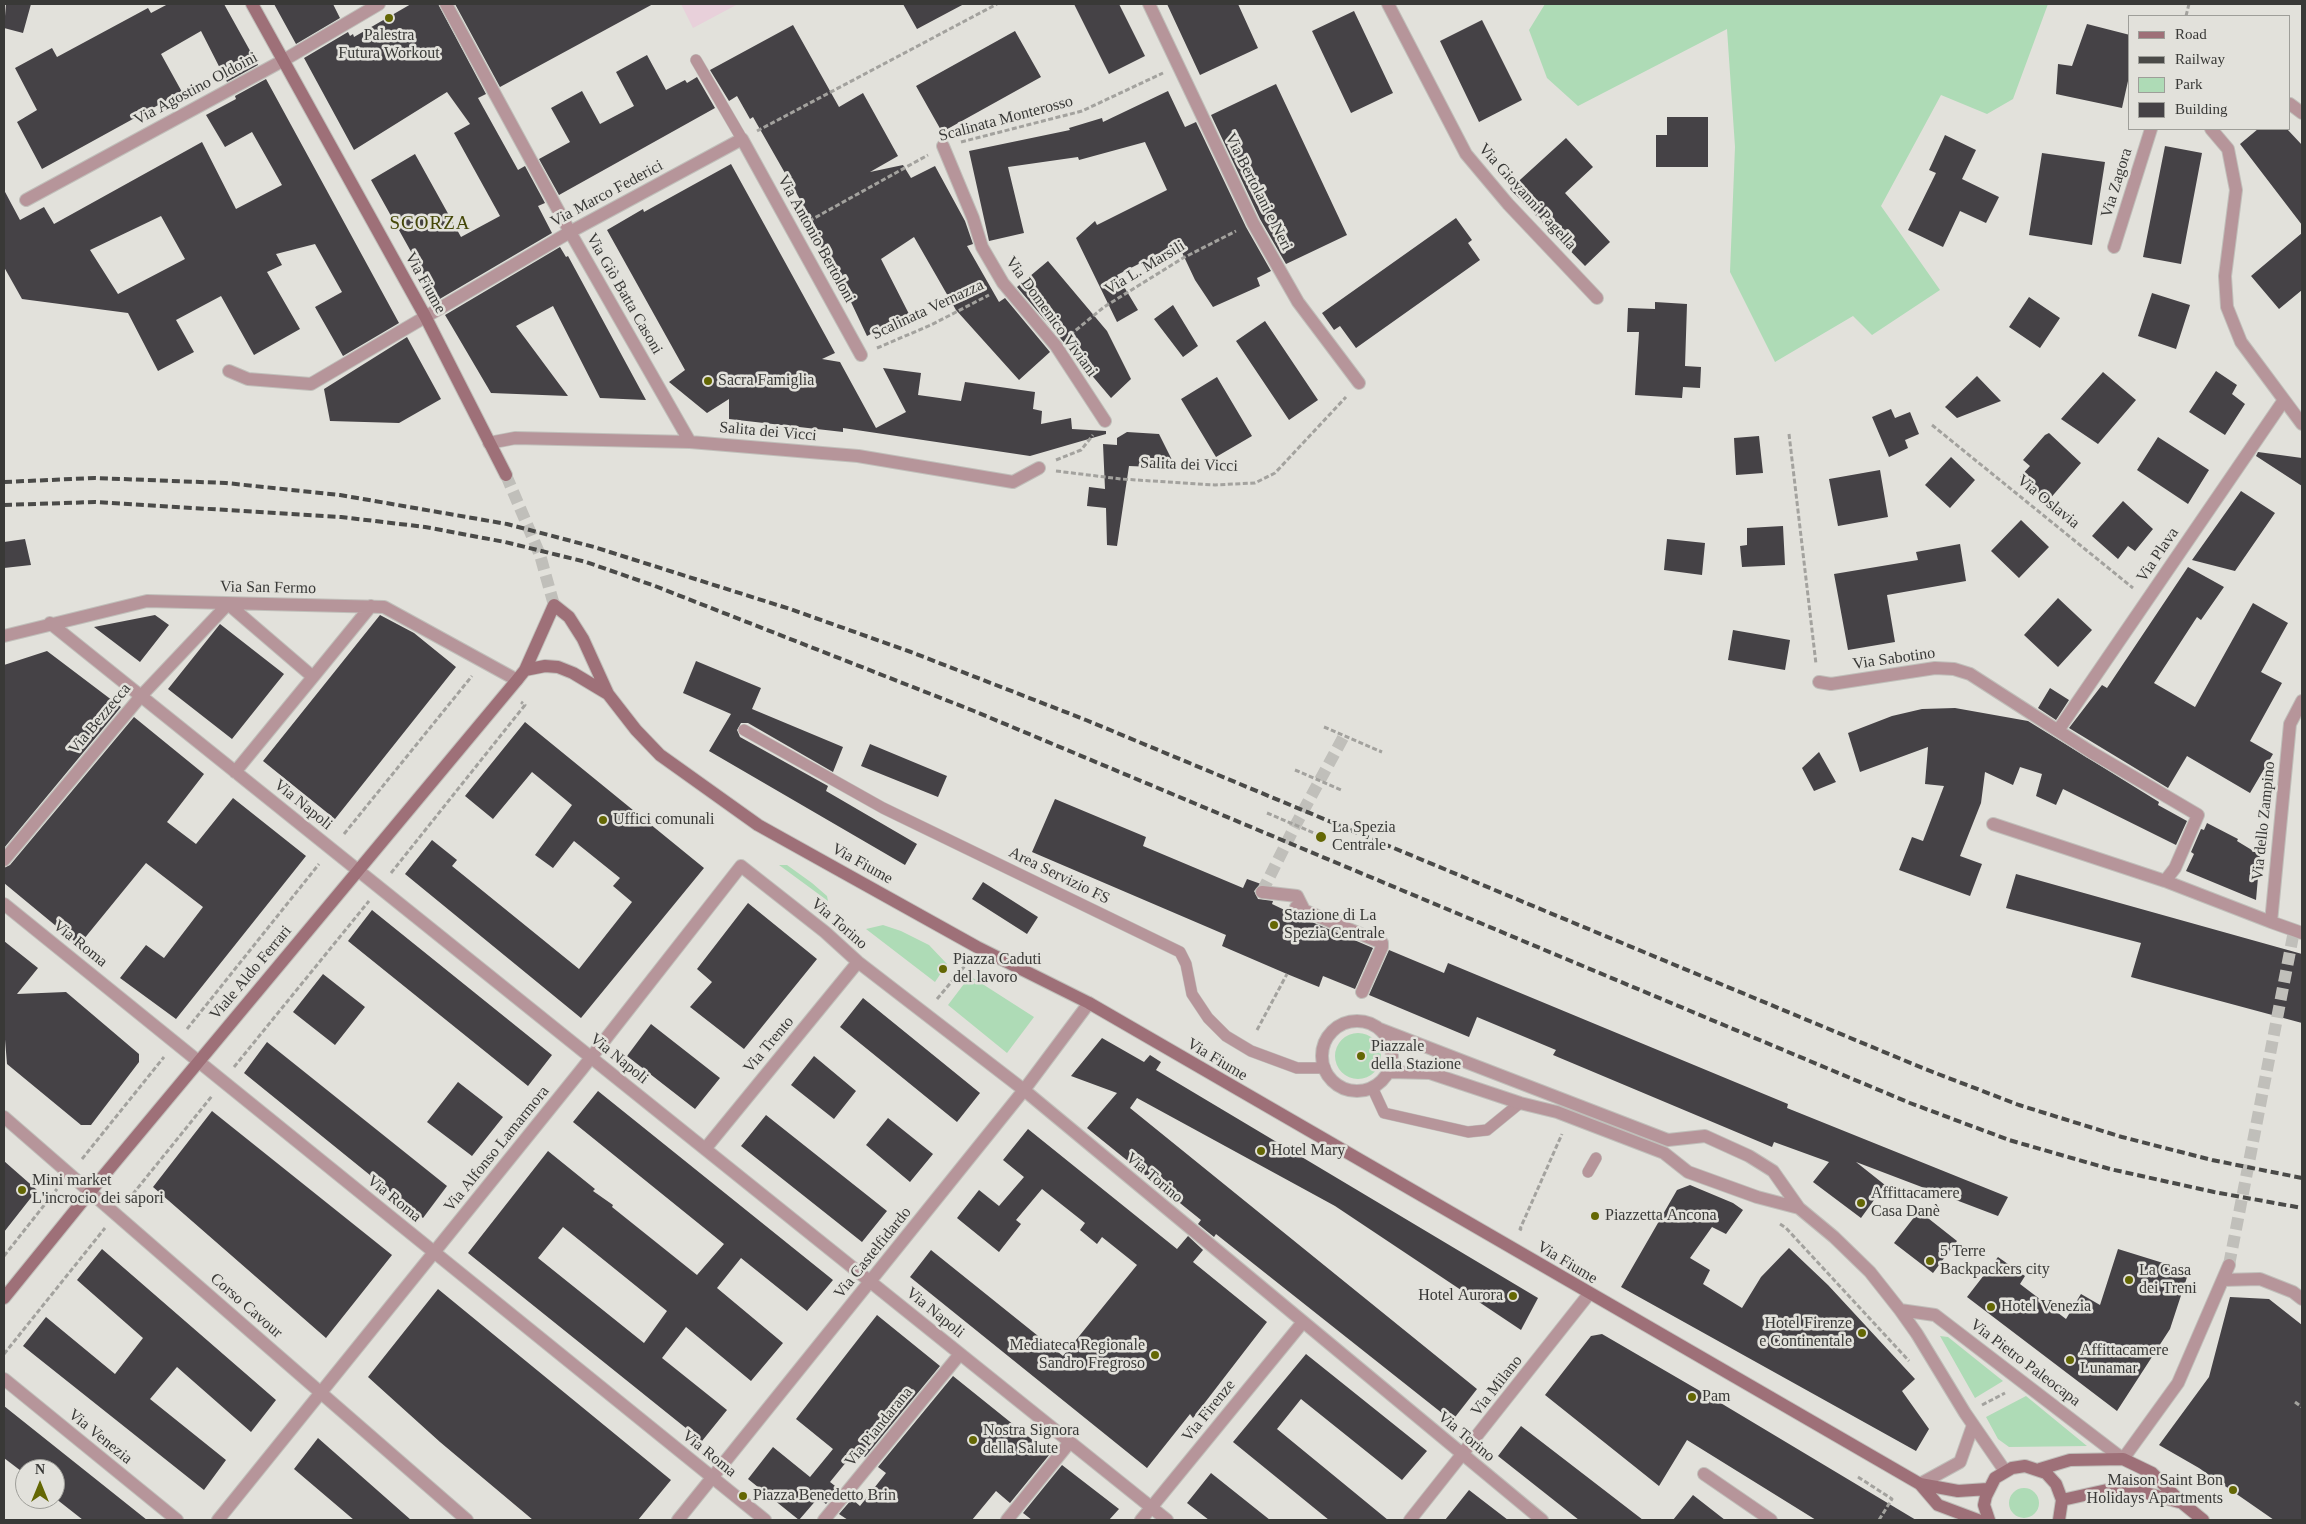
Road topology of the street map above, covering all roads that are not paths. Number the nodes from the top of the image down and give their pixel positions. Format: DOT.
graph roads {
  1 [pos="252,4"];
  2 [pos="379,4"];
  3 [pos="446,4"];
  4 [pos="1149,4"];
  5 [pos="1388,4"];
  6 [pos="284,60"];
  7 [pos="696,60"];
  8 [pos="2291,105"];
  9 [pos="2302,113"];
  10 [pos="2151,130"];
  11 [pos="2212,130"];
  12 [pos="742,139"];
  13 [pos="943,146"];
  14 [pos="26,200"];
  15 [pos="570,232"];
  16 [pos="2114,247"];
  17 [pos="1597,298"];
  18 [pos="425,316"];
  19 [pos="861,355"];
  20 [pos="229,371"];
  21 [pos="1358,383"];
  22 [pos="2284,400"];
  23 [pos="1105,420"];
  24 [pos="2302,424"];
  25 [pos="690,442"];
  26 [pos="490,443"];
  27 [pos="1038,468"];
  28 [pos="506,475"];
  29 [pos="228,604"];
  30 [pos="554,605"];
  31 [pos="371,606"];
  32 [pos="50,623"];
  33 [pos="4,636"];
  34 [pos="521,675"];
  35 [pos="313,677"];
  36 [pos="1818,682"];
  37 [pos="608,694"];
  38 [pos="141,696"];
  39 [pos="2302,701"];
  40 [pos="2059,729"];
  41 [pos="744,730"];
  42 [pos="235,772"];
  43 [pos="1993,824"];
  44 [pos="4,860"];
  45 [pos="741,866"];
  46 [pos="358,870"];
  47 [pos="2165,881"];
  48 [pos="1262,892"];
  49 [pos="4,904"];
  50 [pos="2271,922"];
  51 [pos="2298,932"];
  52 [pos="858,962"];
  53 [pos="1362,992"];
  54 [pos="1090,1003"];
  55 [pos="1380,1029"];
  56 [pos="591,1057"];
  57 [pos="198,1062"];
  58 [pos="1325,1068"];
  59 [pos="1389,1072"];
  60 [pos="1372,1087"];
  61 [pos="1024,1090"];
  62 [pos="1520,1103"];
  63 [pos="4,1117"];
  64 [pos="1687,1138"];
  65 [pos="704,1149"];
  66 [pos="1596,1158"];
  67 [pos="1673,1160"];
  68 [pos="1588,1172"];
  69 [pos="90,1192"];
  70 [pos="1799,1208"];
  71 [pos="434,1252"];
  72 [pos="2229,1265"];
  73 [pos="2223,1280"];
  74 [pos="870,1282"];
  75 [pos="1589,1294"];
  76 [pos="4,1298"];
  77 [pos="2302,1299"];
  78 [pos="1900,1310"];
  79 [pos="1303,1322"];
  80 [pos="960,1354"];
  81 [pos="4,1379"];
  82 [pos="321,1393"];
  83 [pos="1973,1425"];
  84 [pos="1070,1442"];
  85 [pos="1463,1456"];
  86 [pos="2123,1459"];
  87 [pos="2040,1469"];
  88 [pos="2006,1470"];
  89 [pos="1704,1474"];
  90 [pos="712,1478"];
  91 [pos="1920,1484"];
  92 [pos="1988,1489"];
  93 [pos="2062,1500"];
  94 [pos="2181,1502"];
  95 [pos="1151,1507"];
  96 [pos="177,1520"];
  97 [pos="218,1520"];
  98 [pos="467,1520"];
  99 [pos="678,1520"];
  100 [pos="765,1520"];
  101 [pos="824,1520"];
  102 [pos="1007,1520"];
  103 [pos="1141,1520"];
  104 [pos="1168,1520"];
  105 [pos="1410,1520"];
  106 [pos="1542,1520"];
  107 [pos="1771,1520"];
  108 [pos="1978,1520"];
  109 [pos="1989,1520"];
  110 [pos="2059,1520"];
  111 [pos="2203,1520"];
  1 -- 6 [label="street, Via Fiume"];
  2 -- 6 [label="street, Via Agostino Oldoini"];
  3 -- 15 [label="street, Via Giò Batta Casoni"];
  4 -- 21 [label="street, Via Bertolani e Neri"];
  5 -- 17 [label="street, Via Giovanni Pagella"];
  6 -- 14 [label="street, Via Agostino Oldoini"];
  6 -- 18 [label="street, Via Fiume"];
  7 -- 12 [label="lane"];
  8 -- 9 [label="street"];
  10 -- 16 [label="street, Via Zagora"];
  11 -- 22 [label="street"];
  12 -- 15 [label="street, Via Marco Federici"];
  12 -- 19 [label="street, Via Antonio Bertoloni"];
  13 -- 23 [label="street, Via Domenico Viviani"];
  15 -- 18 [label="street, Via Marco Federici"];
  15 -- 25 [label="street, Via Giò Batta Casoni"];
  18 -- 20 [label="street, Via Marco Federici"];
  18 -- 26 [label="street, Via Fiume"];
  22 -- 24 [label="street"];
  22 -- 40 [label="street, Via Plava"];
  25 -- 26 [label="street, Salita dei Vicci"];
  25 -- 27 [label="street, Salita dei Vicci"];
  26 -- 28 [label="street, Via Fiume"];
  29 -- 31 [label="street, Via San Fermo"];
  29 -- 32 [label="street, Via San Fermo"];
  29 -- 35 [label="street"];
  29 -- 38 [label="street, Via Bezzecca"];
  30 -- 34 [label="street, Viale Aldo Ferrari"];
  30 -- 37 [label="street, Via Fiume"];
  31 -- 34 [label="street, Via San Fermo"];
  31 -- 35 [label="street"];
  32 -- 33 [label="street, Via San Fermo"];
  32 -- 38 [label="street, Via Napoli"];
  34 -- 37 [label="street"];
  34 -- 46 [label="street, Viale Aldo Ferrari"];
  35 -- 42 [label="street"];
  36 -- 40 [label="street, Via Sabotino"];
  37 -- 54 [label="street, Via Fiume"];
  38 -- 42 [label="street, Via Napoli"];
  38 -- 44 [label="street, Via Bezzecca"];
  39 -- 50 [label="street, Via dello Zampino"];
  40 -- 47 [label="street, Via Sabotino"];
  41 -- 58 [label="lane, Area Servizio FS"];
  42 -- 46 [label="street, Via Napoli"];
  43 -- 47 [label="street"];
  45 -- 52 [label="street, Via Torino"];
  45 -- 56 [label="street, Via Alfonso Lamarmora"];
  46 -- 56 [label="street, Via Napoli"];
  46 -- 57 [label="street, Viale Aldo Ferrari"];
  47 -- 50 [label="street"];
  48 -- 53 [label="street"];
  49 -- 57 [label="street, Via Roma"];
  50 -- 51 [label="street"];
  52 -- 61 [label="street, Via Torino"];
  52 -- 65 [label="street, Via Trento"];
  54 -- 61 [label="street, Via Castelfidardo"];
  54 -- 75 [label="street, Via Fiume"];
  55 -- 58 [label="street"];
  55 -- 59 [label="street"];
  55 -- 64 [label="street"];
  56 -- 65 [label="street, Via Napoli"];
  56 -- 71 [label="street, Via Alfonso Lamarmora"];
  57 -- 69 [label="street, Viale Aldo Ferrari"];
  57 -- 71 [label="street, Via Roma"];
  58 -- 60 [label="street"];
  59 -- 60 [label="street"];
  59 -- 62 [label="street"];
  60 -- 62 [label="lane"];
  61 -- 74 [label="street, Via Castelfidardo"];
  61 -- 79 [label="street, Via Torino"];
  62 -- 67 [label="street"];
  63 -- 69 [label="street, Corso Cavour"];
  64 -- 67 [label="street"];
  64 -- 70 [label="street"];
  65 -- 74 [label="street, Via Napoli"];
  66 -- 68 [label="lane"];
  67 -- 70 [label="street"];
  69 -- 76 [label="street, Viale Aldo Ferrari"];
  69 -- 82 [label="street, Corso Cavour"];
  70 -- 78 [label="street"];
  71 -- 82 [label="street, Via Alfonso Lamarmora"];
  71 -- 90 [label="street, Via Roma"];
  72 -- 73 [label="street"];
  73 -- 77 [label="street"];
  73 -- 86 [label="street"];
  74 -- 80 [label="street, Via Napoli"];
  74 -- 90 [label="street, Via Castelfidardo"];
  75 -- 85 [label="street, Via Milano"];
  75 -- 91 [label="street, Via Fiume"];
  78 -- 83 [label="street"];
  78 -- 86 [label="street, Via Pietro Paleocapa"];
  79 -- 85 [label="street, Via Torino"];
  79 -- 95 [label="street, Via Firenze"];
  80 -- 84 [label="street, Via Napoli"];
  80 -- 101 [label="street, Via Piandarana"];
  81 -- 96 [label="street, Via Venezia"];
  82 -- 97 [label="street, Via Alfonso Lamarmora"];
  82 -- 98 [label="street, Corso Cavour"];
  83 -- 88 [label="street"];
  83 -- 91 [label="street"];
  84 -- 95 [label="street, Via Napoli"];
  84 -- 102 [label="street"];
  85 -- 105 [label="street, Via Milano"];
  85 -- 106 [label="street, Via Torino"];
  86 -- 87 [label="street"];
  86 -- 94 [label="street"];
  87 -- 88 [label="street"];
  87 -- 93 [label="street"];
  88 -- 92 [label="street"];
  89 -- 107 [label="street"];
  90 -- 99 [label="street, Via Castelfidardo"];
  90 -- 100 [label="street, Via Roma"];
  91 -- 92 [label="street, Via Fiume"];
  91 -- 108 [label="street, Via Fiume"];
  92 -- 109 [label="street"];
  93 -- 94 [label="street"];
  93 -- 110 [label="street"];
  94 -- 111 [label="street"];
  95 -- 103 [label="street, Via Firenze"];
  95 -- 104 [label="street, Via Napoli"];
}
